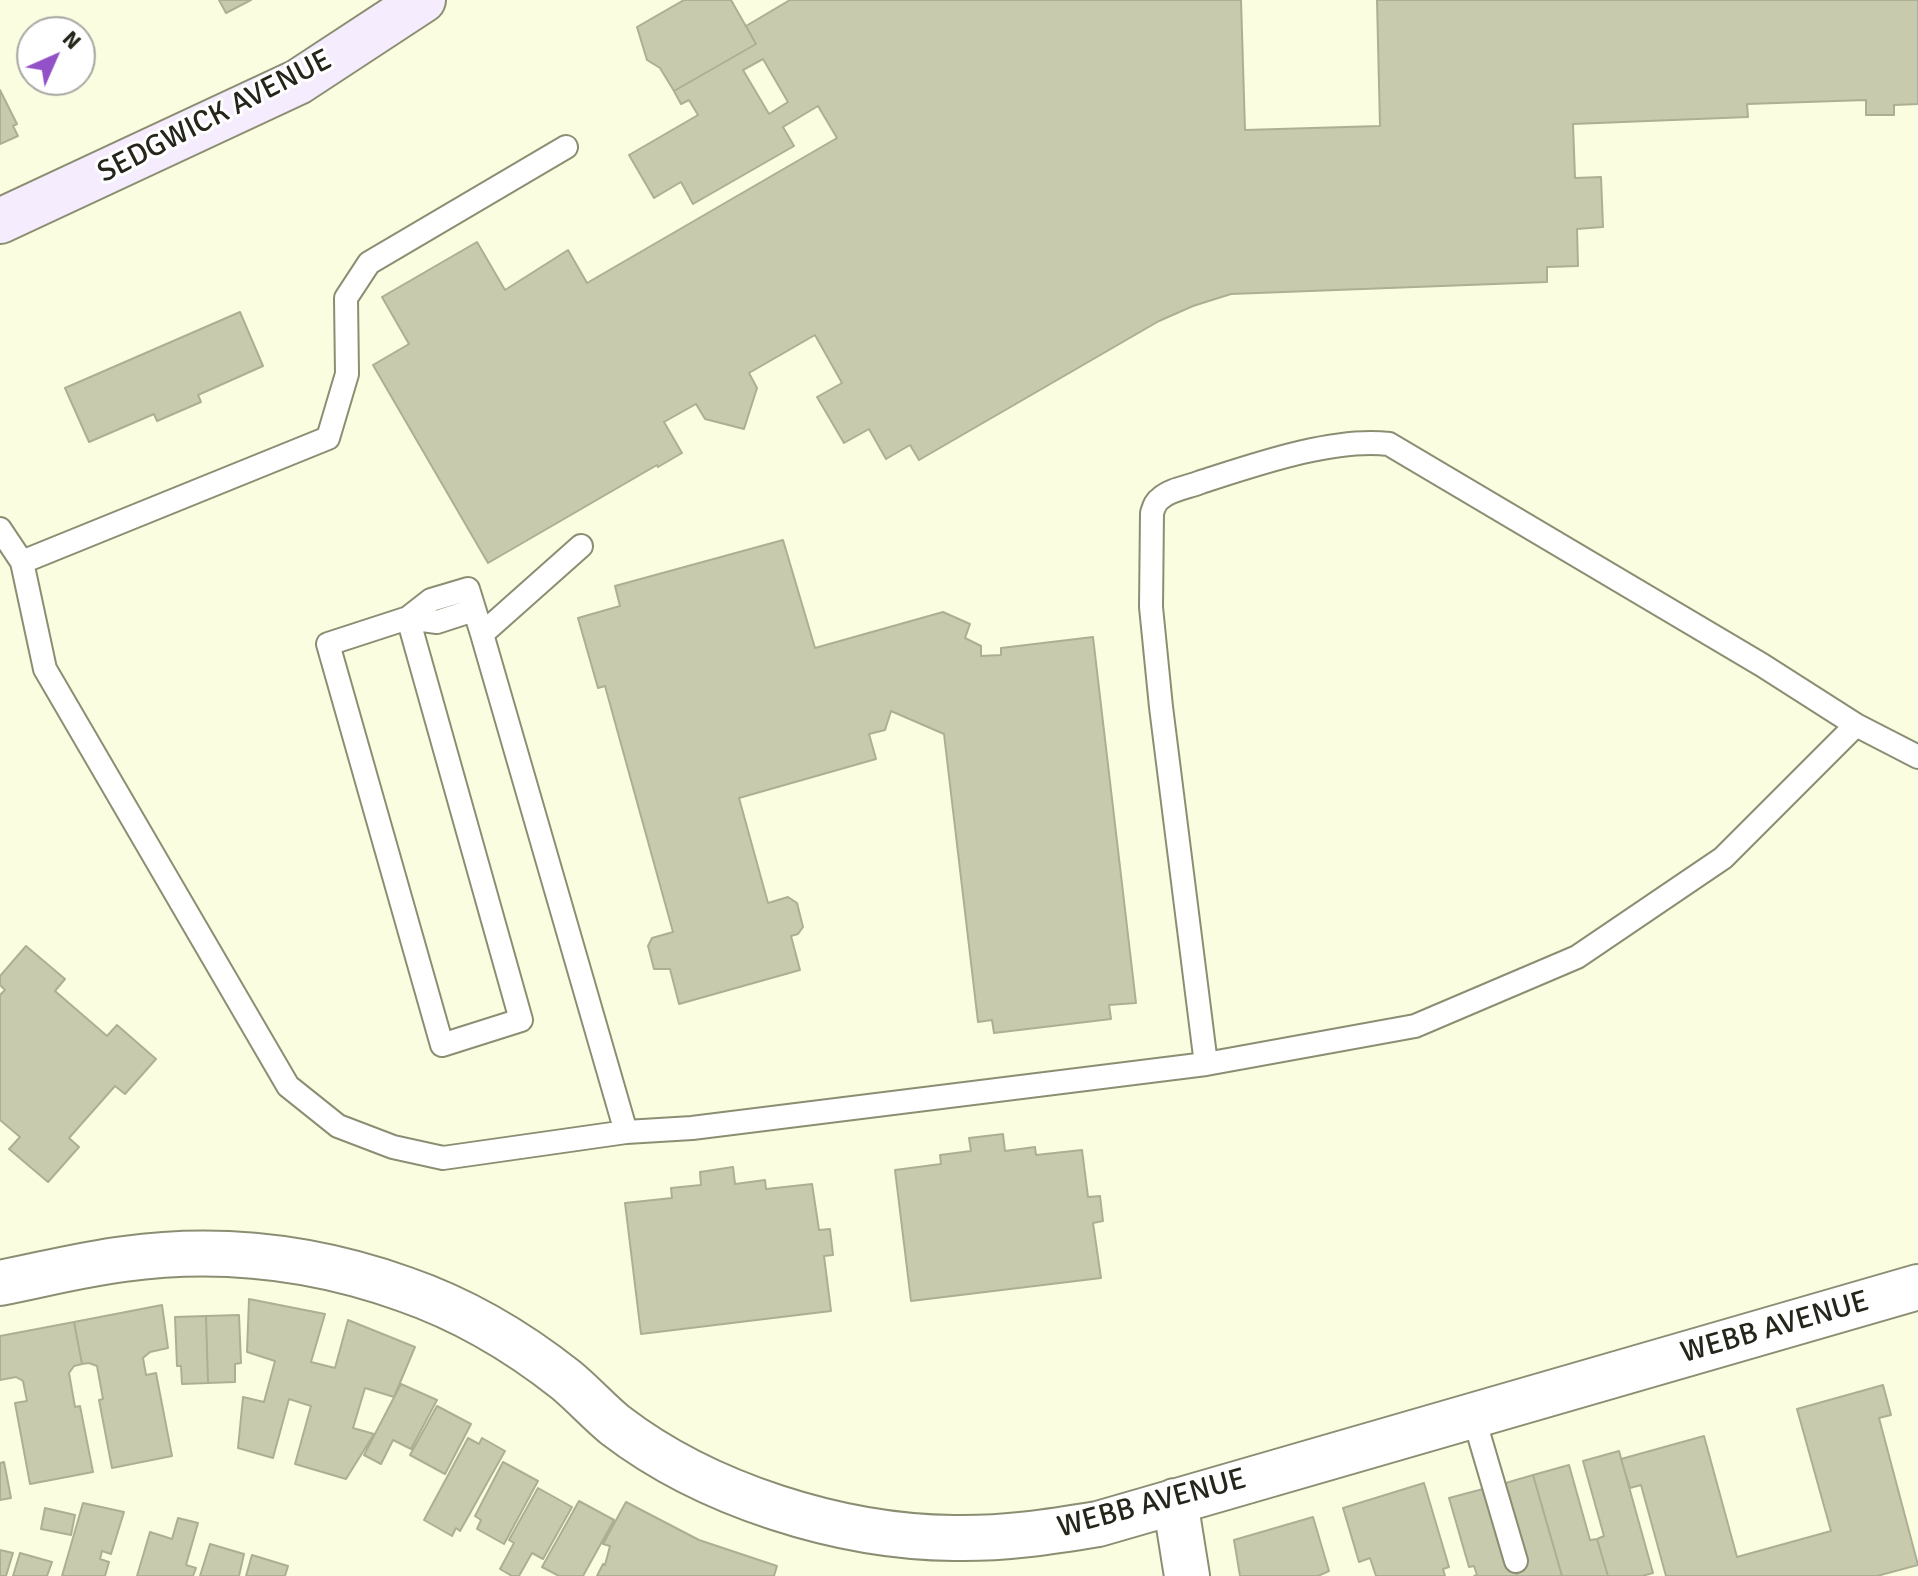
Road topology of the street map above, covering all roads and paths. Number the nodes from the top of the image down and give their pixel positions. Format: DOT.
graph roads {
  1 [pos="423,0"];
  2 [pos="566,147"];
  3 [pos="0,221"];
  4 [pos="0,529"];
  5 [pos="581,546"];
  6 [pos="22,562"];
  7 [pos="408,618"];
  8 [pos="482,634"];
  9 [pos="1856,725"];
  10 [pos="1918,757"];
  11 [pos="1206,1064"];
  12 [pos="626,1132"];
  13 [pos="0,1283"];
  14 [pos="1918,1287"];
  15 [pos="1473,1415"];
  16 [pos="1175,1501"];
  17 [pos="1516,1561"];
  18 [pos="1187,1576"];
  1 -- 3 [label="street, SEDGWICK AVENUE"];
  2 -- 6 [label="lane"];
  4 -- 6 [label="lane"];
  5 -- 8 [label="lane"];
  6 -- 12 [label="lane"];
  7 -- 7 [label="lane"];
  7 -- 8 [label="lane"];
  8 -- 12 [label="lane"];
  9 -- 10 [label="lane"];
  9 -- 11 [label="lane"];
  9 -- 11 [label="lane"];
  11 -- 12 [label="lane"];
  13 -- 16 [label="street, WEBB AVENUE"];
  14 -- 15 [label="street, WEBB AVENUE"];
  15 -- 16 [label="street, WEBB AVENUE"];
  15 -- 17 [label="lane"];
  16 -- 18 [label="street"];
}
